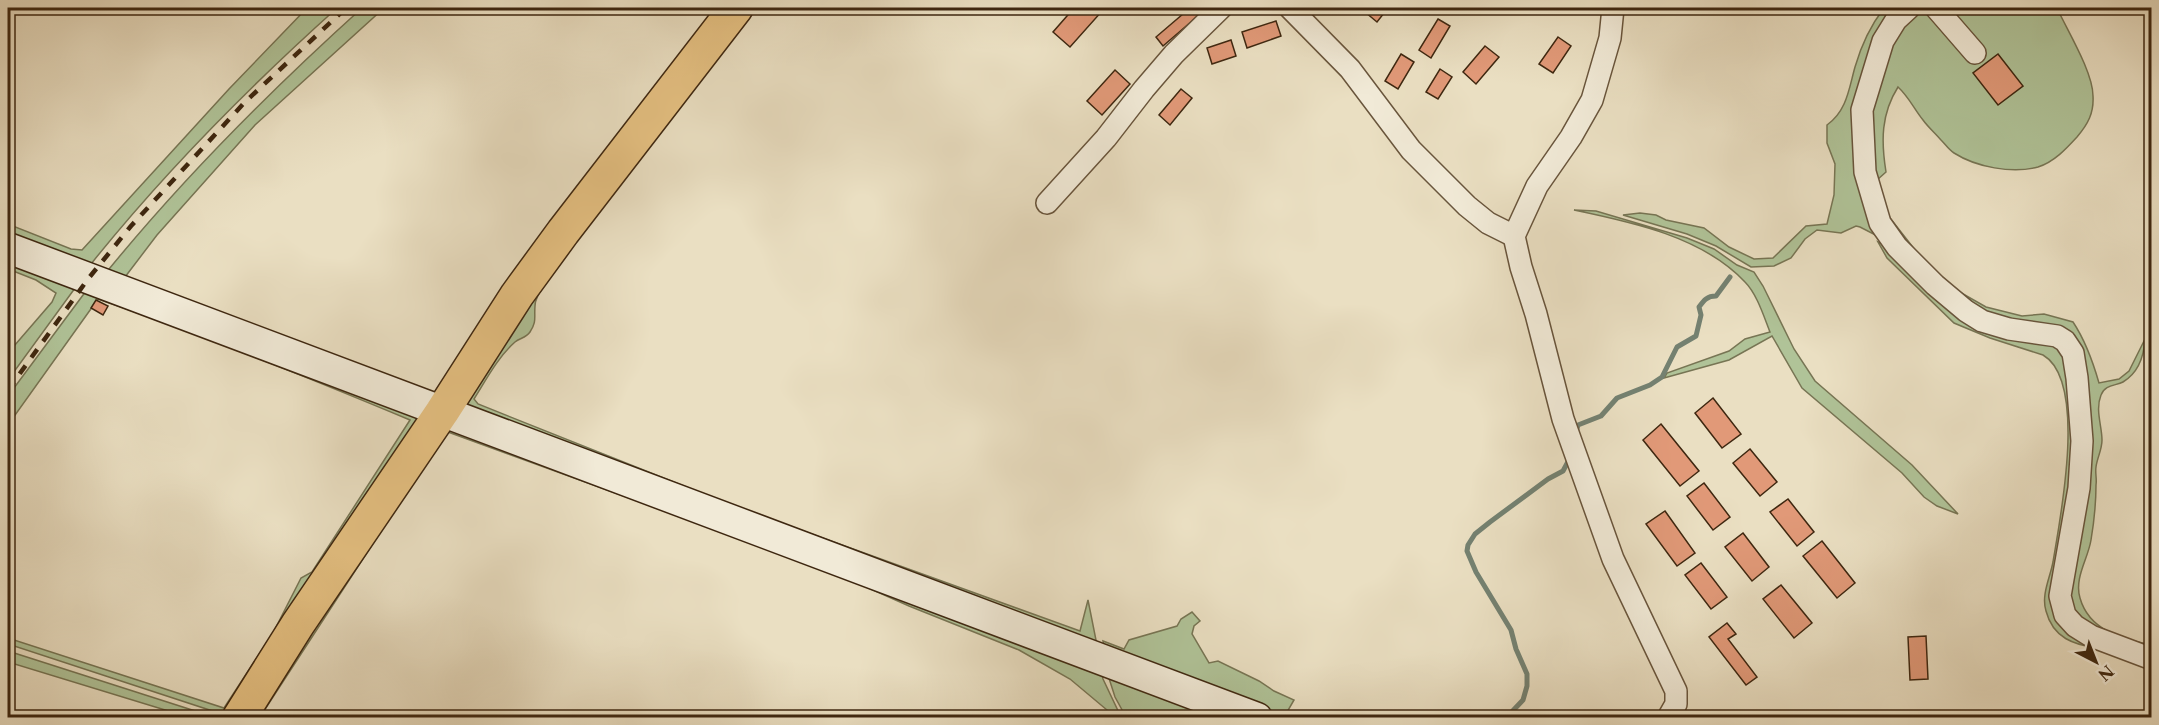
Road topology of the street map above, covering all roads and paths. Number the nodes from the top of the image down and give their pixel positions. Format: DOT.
graph roads {
  1 [pos="735,8"];
  2 [pos="1221,8"];
  3 [pos="1290,8"];
  4 [pos="1613,8"];
  5 [pos="1909,8"];
  6 [pos="1936,8"];
  7 [pos="1975,53"];
  8 [pos="1047,203"];
  9 [pos="1514,236"];
  10 [pos="8,248"];
  11 [pos="441,412"];
  12 [pos="2151,659"];
  13 [pos="239,717"];
  14 [pos="1257,717"];
  15 [pos="1668,717"];
  1 -- 11 [label="main road"];
  2 -- 8 [label="street"];
  3 -- 9 [label="street"];
  4 -- 9 [label="street"];
  5 -- 12 [label="street"];
  6 -- 7 [label="street"];
  9 -- 15 [label="street"];
  10 -- 11 [label="main road"];
  11 -- 13 [label="main road"];
  11 -- 14 [label="main road"];
}
